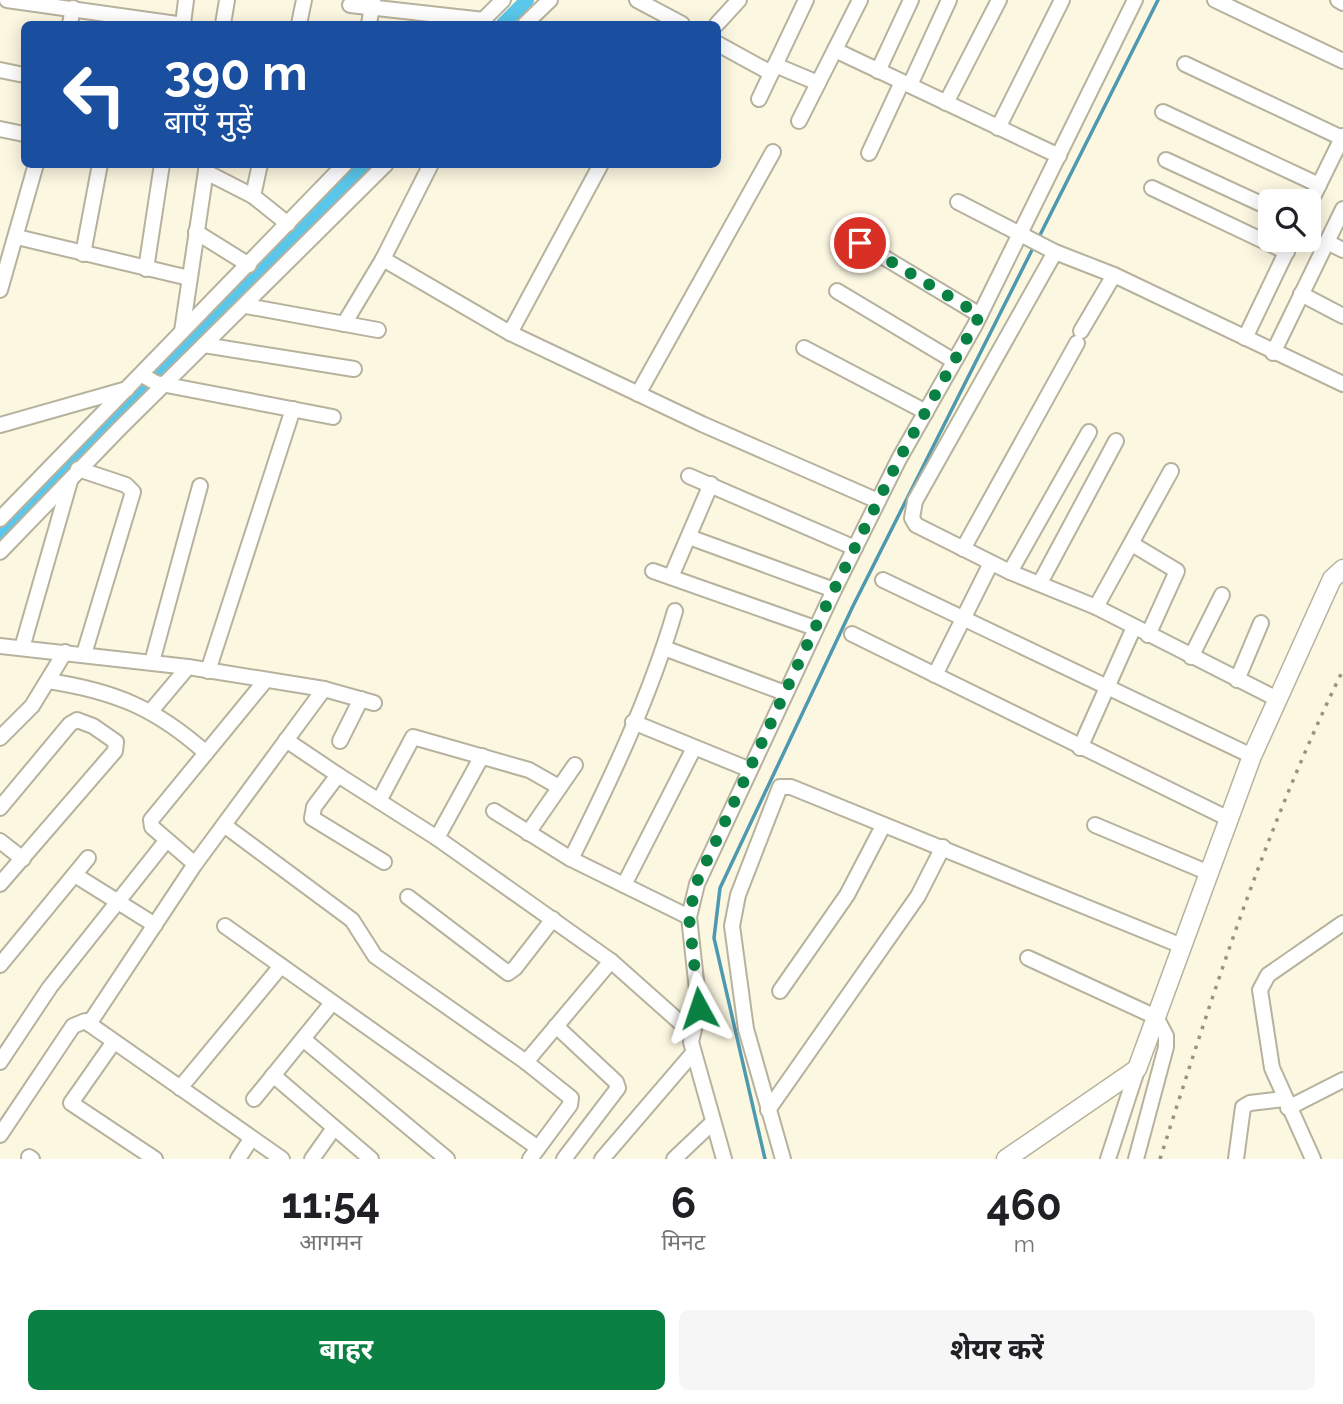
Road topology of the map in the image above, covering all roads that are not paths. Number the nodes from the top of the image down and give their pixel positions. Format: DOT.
graph roads {
  1 [pos="7,0"];
  2 [pos="186,0"];
  3 [pos="227,0"];
  4 [pos="304,0"];
  5 [pos="503,0"];
  6 [pos="550,0"];
  7 [pos="739,0"];
  8 [pos="860,0"];
  9 [pos="911,0"];
  10 [pos="949,0"];
  11 [pos="999,0"];
  12 [pos="1062,0"];
  13 [pos="1135,0"];
  14 [pos="1215,0"];
  15 [pos="1338,0"];
  16 [pos="803,1"];
  17 [pos="646,2"];
  18 [pos="1343,3"];
  19 [pos="372,4"];
  20 [pos="350,5"];
  21 [pos="73,8"];
  22 [pos="71,21"];
  23 [pos="158,21"];
  24 [pos="183,21"];
  25 [pos="224,21"];
  26 [pos="300,21"];
  27 [pos="475,21"];
  28 [pos="482,21"];
  29 [pos="528,21"];
  30 [pos="674,21"];
  31 [pos="720,21"];
  32 [pos="721,45"];
  33 [pos="835,50"];
  34 [pos="1343,61"];
  35 [pos="1185,64"];
  36 [pos="773,69"];
  37 [pos="0,70"];
  38 [pos="878,71"];
  39 [pos="21,74"];
  40 [pos="818,83"];
  41 [pos="906,84"];
  42 [pos="759,99"];
  43 [pos="946,103"];
  44 [pos="1163,112"];
  45 [pos="799,121"];
  46 [pos="998,128"];
  47 [pos="0,129"];
  48 [pos="21,133"];
  49 [pos="1342,137"];
  50 [pos="773,152"];
  51 [pos="869,153"];
  52 [pos="1059,156"];
  53 [pos="1166,160"];
  54 [pos="35,168"];
  55 [pos="99,168"];
  56 [pos="161,168"];
  57 [pos="207,168"];
  58 [pos="259,168"];
  59 [pos="341,168"];
  60 [pos="382,168"];
  61 [pos="429,168"];
  62 [pos="599,168"];
  63 [pos="1319,185"];
  64 [pos="1152,188"];
  65 [pos="1317,189"];
  66 [pos="253,196"];
  67 [pos="958,202"];
  68 [pos="1258,202"];
  69 [pos="1343,209"];
  70 [pos="288,224"];
  71 [pos="196,232"];
  72 [pos="1258,233"];
  73 [pos="17,237"];
  74 [pos="1030,240"];
  75 [pos="1327,242"];
  76 [pos="860,243"];
  77 [pos="1343,250"];
  78 [pos="1055,252"];
  79 [pos="1286,252"];
  80 [pos="83,254"];
  81 [pos="383,259"];
  82 [pos="249,265"];
  83 [pos="146,269"];
  84 [pos="1114,275"];
  85 [pos="189,278"];
  86 [pos="0,290"];
  87 [pos="837,291"];
  88 [pos="1301,294"];
  89 [pos="246,306"];
  90 [pos="980,315"];
  91 [pos="1343,316"];
  92 [pos="344,324"];
  93 [pos="378,330"];
  94 [pos="181,331"];
  95 [pos="510,333"];
  96 [pos="1245,338"];
  97 [pos="204,345"];
  98 [pos="804,348"];
  99 [pos="1273,353"];
  100 [pos="954,361"];
  101 [pos="354,369"];
  102 [pos="152,381"];
  103 [pos="1343,384"];
  104 [pos="127,389"];
  105 [pos="638,394"];
  106 [pos="293,409"];
  107 [pos="926,412"];
  108 [pos="333,417"];
  109 [pos="0,425"];
  110 [pos="1089,432"];
  111 [pos="1116,441"];
  112 [pos="1171,471"];
  113 [pos="74,474"];
  114 [pos="689,476"];
  115 [pos="711,484"];
  116 [pos="200,486"];
  117 [pos="878,501"];
  118 [pos="0,519"];
  119 [pos="689,537"];
  120 [pos="1132,544"];
  121 [pos="855,548"];
  122 [pos="963,549"];
  123 [pos="0,552"];
  124 [pos="991,563"];
  125 [pos="1343,569"];
  126 [pos="653,571"];
  127 [pos="1010,572"];
  128 [pos="671,577"];
  129 [pos="883,580"];
  130 [pos="1040,583"];
  131 [pos="834,590"];
  132 [pos="1222,595"];
  133 [pos="1096,607"];
  134 [pos="675,611"];
  135 [pos="962,617"];
  136 [pos="1261,623"];
  137 [pos="1134,627"];
  138 [pos="815,628"];
  139 [pos="852,634"];
  140 [pos="1148,635"];
  141 [pos="11,647"];
  142 [pos="664,648"];
  143 [pos="65,652"];
  144 [pos="84,654"];
  145 [pos="1191,657"];
  146 [pos="0,659"];
  147 [pos="152,662"];
  148 [pos="188,667"];
  149 [pos="208,671"];
  150 [pos="935,676"];
  151 [pos="1237,680"];
  152 [pos="48,681"];
  153 [pos="265,681"];
  154 [pos="1108,688"];
  155 [pos="324,689"];
  156 [pos="785,693"];
  157 [pos="1278,699"];
  158 [pos="150,711"];
  159 [pos="634,722"];
  160 [pos="0,738"];
  161 [pos="286,740"];
  162 [pos="340,741"];
  163 [pos="694,748"];
  164 [pos="1080,748"];
  165 [pos="206,752"];
  166 [pos="482,756"];
  167 [pos="1252,756"];
  168 [pos="575,765"];
  169 [pos="748,769"];
  170 [pos="338,775"];
  171 [pos="559,787"];
  172 [pos="379,801"];
  173 [pos="0,808"];
  174 [pos="494,811"];
  175 [pos="1229,819"];
  176 [pos="225,825"];
  177 [pos="1095,825"];
  178 [pos="883,826"];
  179 [pos="528,833"];
  180 [pos="437,838"];
  181 [pos="0,841"];
  182 [pos="166,841"];
  183 [pos="943,847"];
  184 [pos="88,858"];
  185 [pos="23,859"];
  186 [pos="571,859"];
  187 [pos="384,862"];
  188 [pos="195,864"];
  189 [pos="1209,873"];
  190 [pos="75,875"];
  191 [pos="0,884"];
  192 [pos="624,886"];
  193 [pos="408,897"];
  194 [pos="118,904"];
  195 [pos="689,917"];
  196 [pos="553,919"];
  197 [pos="1343,923"];
  198 [pos="155,925"];
  199 [pos="225,926"];
  200 [pos="1182,946"];
  201 [pos="1028,958"];
  202 [pos="611,961"];
  203 [pos="0,965"];
  204 [pos="281,966"];
  205 [pos="780,991"];
  206 [pos="332,1003"];
  207 [pos="1156,1017"];
  208 [pos="89,1024"];
  209 [pos="556,1026"];
  210 [pos="692,1033"];
  211 [pos="303,1039"];
  212 [pos="113,1043"];
  213 [pos="2,1053"];
  214 [pos="693,1053"];
  215 [pos="526,1062"];
  216 [pos="1139,1062"];
  217 [pos="273,1075"];
  218 [pos="1343,1080"];
  219 [pos="180,1088"];
  220 [pos="254,1099"];
  221 [pos="1286,1103"];
  222 [pos="768,1110"];
  223 [pos="713,1122"];
  224 [pos="334,1128"];
  225 [pos="0,1135"];
  226 [pos="251,1139"];
  227 [pos="534,1154"];
  228 [pos="155,1159"];
  229 [pos="238,1159"];
  230 [pos="282,1159"];
  231 [pos="312,1159"];
  232 [pos="371,1159"];
  233 [pos="447,1159"];
  234 [pos="564,1159"];
  235 [pos="602,1159"];
  236 [pos="674,1159"];
  237 [pos="724,1159"];
  238 [pos="783,1159"];
  239 [pos="1006,1159"];
  240 [pos="1108,1159"];
  241 [pos="1136,1159"];
  242 [pos="1236,1159"];
  243 [pos="1313,1159"];
  1 -- 21 [label="street"];
  2 -- 24 [label="street"];
  3 -- 25 [label="street"];
  4 -- 26 [label="street"];
  5 -- 28 [label="street"];
  6 -- 29 [label="street"];
  7 -- 31 [label="street"];
  8 -- 33 [label="street"];
  9 -- 38 [label="street"];
  10 -- 41 [label="street"];
  11 -- 43 [label="street"];
  12 -- 46 [label="street"];
  13 -- 52 [label="street"];
  14 -- 34 [label="street"];
  15 -- 18 [label="street"];
  16 -- 36 [label="street"];
  17 -- 30 [label="street"];
  19 -- 20 [label="street"];
  19 -- 27 [label="street"];
  21 -- 22 [label="street"];
  21 -- 23 [label="street"];
  32 -- 36 [label="street"];
  33 -- 38 [label="street"];
  33 -- 40 [label="street"];
  35 -- 49 [label="street"];
  36 -- 40 [label="street"];
  36 -- 42 [label="street"];
  37 -- 39 [label="street"];
  38 -- 41 [label="street"];
  40 -- 45 [label="street"];
  41 -- 43 [label="street"];
  41 -- 51 [label="street"];
  43 -- 46 [label="street"];
  44 -- 63 [label="street"];
  46 -- 52 [label="street"];
  47 -- 48 [label="street"];
  49 -- 63 [label="street"];
  50 -- 105 [label="street"];
  52 -- 74 [label="street"];
  53 -- 68 [label="street"];
  54 -- 73 [label="street"];
  55 -- 80 [label="street"];
  56 -- 83 [label="street"];
  57 -- 66 [label="street"];
  57 -- 71 [label="street"];
  58 -- 66 [label="street"];
  59 -- 70 [label="street"];
  60 -- 89 [label="street"];
  61 -- 81 [label="street"];
  62 -- 95 [label="street"];
  63 -- 65 [label="street"];
  64 -- 72 [label="street"];
  66 -- 70 [label="street"];
  67 -- 74 [label="street"];
  69 -- 75 [label="street"];
  70 -- 82 [label="street"];
  71 -- 82 [label="street"];
  71 -- 85 [label="street"];
  73 -- 80 [label="street"];
  73 -- 86 [label="street"];
  74 -- 78 [label="street"];
  74 -- 90 [label="street"];
  75 -- 77 [label="street"];
  75 -- 88 [label="street"];
  76 -- 90 [label="street"];
  78 -- 84 [label="street"];
  78 -- 122 [label="street"];
  79 -- 96 [label="street"];
  80 -- 83 [label="street"];
  81 -- 92 [label="street"];
  81 -- 95 [label="street"];
  82 -- 94 [label="street"];
  83 -- 85 [label="street"];
  84 -- 96 [label="street"];
  84 -- 122 [label="street"];
  85 -- 94 [label="street"];
  87 -- 100 [label="street"];
  88 -- 91 [label="street"];
  88 -- 99 [label="street"];
  89 -- 92 [label="street"];
  89 -- 97 [label="street"];
  90 -- 100 [label="street"];
  92 -- 93 [label="street"];
  94 -- 102 [label="street"];
  95 -- 105 [label="street"];
  96 -- 99 [label="street"];
  97 -- 101 [label="street"];
  97 -- 102 [label="street"];
  98 -- 107 [label="street"];
  99 -- 103 [label="street"];
  100 -- 107 [label="street"];
  102 -- 104 [label="street"];
  102 -- 106 [label="street"];
  102 -- 113 [label="street"];
  104 -- 109 [label="street"];
  104 -- 118 [label="street"];
  105 -- 117 [label="street"];
  106 -- 108 [label="street"];
  106 -- 149 [label="street"];
  107 -- 117 [label="street"];
  110 -- 127 [label="street"];
  111 -- 130 [label="street"];
  112 -- 120 [label="street"];
  113 -- 123 [label="street"];
  113 -- 141 [label="street"];
  113 -- 144 [label="street"];
  114 -- 115 [label="street"];
  115 -- 119 [label="street"];
  115 -- 121 [label="street"];
  116 -- 147 [label="street"];
  117 -- 121 [label="street"];
  119 -- 128 [label="street"];
  119 -- 131 [label="street"];
  120 -- 133 [label="street"];
  120 -- 140 [label="street"];
  121 -- 131 [label="street"];
  122 -- 124 [label="street"];
  124 -- 127 [label="street"];
  124 -- 135 [label="street"];
  125 -- 157 [label="street"];
  126 -- 128 [label="street"];
  127 -- 130 [label="street"];
  128 -- 138 [label="street"];
  129 -- 135 [label="street"];
  130 -- 133 [label="street"];
  131 -- 138 [label="street"];
  132 -- 145 [label="street"];
  133 -- 137 [label="street"];
  134 -- 142 [label="street"];
  135 -- 150 [label="street"];
  135 -- 154 [label="street"];
  136 -- 151 [label="street"];
  137 -- 140 [label="street"];
  137 -- 154 [label="street"];
  138 -- 156 [label="street"];
  139 -- 150 [label="street"];
  140 -- 145 [label="street"];
  141 -- 143 [label="street"];
  141 -- 146 [label="street"];
  142 -- 156 [label="street"];
  142 -- 159 [label="street"];
  143 -- 144 [label="street"];
  143 -- 152 [label="street"];
  144 -- 147 [label="street"];
  145 -- 151 [label="street"];
  147 -- 148 [label="street"];
  148 -- 149 [label="street"];
  148 -- 158 [label="street"];
  149 -- 153 [label="street"];
  150 -- 164 [label="street"];
  151 -- 157 [label="street"];
  152 -- 158 [label="street"];
  152 -- 160 [label="street"];
  153 -- 155 [label="street"];
  153 -- 165 [label="street"];
  154 -- 164 [label="street"];
  154 -- 167 [label="street"];
  155 -- 161 [label="street"];
  155 -- 162 [label="street"];
  156 -- 169 [label="street"];
  157 -- 167 [label="street"];
  158 -- 165 [label="street"];
  159 -- 163 [label="street"];
  159 -- 186 [label="street"];
  161 -- 170 [label="street"];
  161 -- 176 [label="street"];
  163 -- 169 [label="street"];
  163 -- 192 [label="street"];
  164 -- 175 [label="street"];
  165 -- 182 [label="street"];
  166 -- 171 [label="street"];
  166 -- 172 [label="street"];
  166 -- 180 [label="street"];
  167 -- 175 [label="street"];
  168 -- 171 [label="street"];
  169 -- 195 [label="street"];
  170 -- 172 [label="street"];
  170 -- 187 [label="street"];
  171 -- 179 [label="street"];
  172 -- 180 [label="street"];
  173 -- 185 [label="street"];
  174 -- 179 [label="street"];
  175 -- 189 [label="street"];
  176 -- 188 [label="street"];
  176 -- 215 [label="street"];
  177 -- 189 [label="street"];
  178 -- 183 [label="street"];
  178 -- 205 [label="street"];
  178 -- 222 [label="street"];
  179 -- 186 [label="street"];
  180 -- 196 [label="street"];
  181 -- 185 [label="street"];
  182 -- 188 [label="street"];
  182 -- 194 [label="street"];
  183 -- 200 [label="street"];
  183 -- 222 [label="street"];
  184 -- 190 [label="street"];
  185 -- 191 [label="street"];
  186 -- 192 [label="street"];
  188 -- 198 [label="street"];
  189 -- 200 [label="street"];
  190 -- 194 [label="street"];
  190 -- 203 [label="street"];
  192 -- 195 [label="street"];
  193 -- 196 [label="street"];
  194 -- 198 [label="street"];
  194 -- 213 [label="street"];
  195 -- 210 [label="street"];
  196 -- 202 [label="street"];
  197 -- 221 [label="street"];
  198 -- 208 [label="street"];
  199 -- 204 [label="street"];
  200 -- 207 [label="street"];
  201 -- 207 [label="street"];
  202 -- 209 [label="street"];
  202 -- 210 [label="street"];
  204 -- 206 [label="street"];
  204 -- 219 [label="street"];
  206 -- 211 [label="street"];
  206 -- 227 [label="street"];
  207 -- 216 [label="street"];
  207 -- 241 [label="street"];
  208 -- 212 [label="street"];
  208 -- 225 [label="street"];
  209 -- 215 [label="street"];
  209 -- 234 [label="street"];
  210 -- 214 [label="street"];
  211 -- 217 [label="street"];
  211 -- 233 [label="street"];
  212 -- 219 [label="street"];
  212 -- 228 [label="street"];
  214 -- 223 [label="street"];
  214 -- 235 [label="street"];
  215 -- 227 [label="street"];
  216 -- 239 [label="street"];
  216 -- 240 [label="street"];
  217 -- 220 [label="street"];
  217 -- 224 [label="street"];
  218 -- 221 [label="street"];
  219 -- 226 [label="street"];
  221 -- 242 [label="street"];
  221 -- 243 [label="street"];
  222 -- 238 [label="street"];
  223 -- 236 [label="street"];
  223 -- 237 [label="street"];
  224 -- 231 [label="street"];
  224 -- 232 [label="street"];
  226 -- 229 [label="street"];
  226 -- 230 [label="street"];
}
